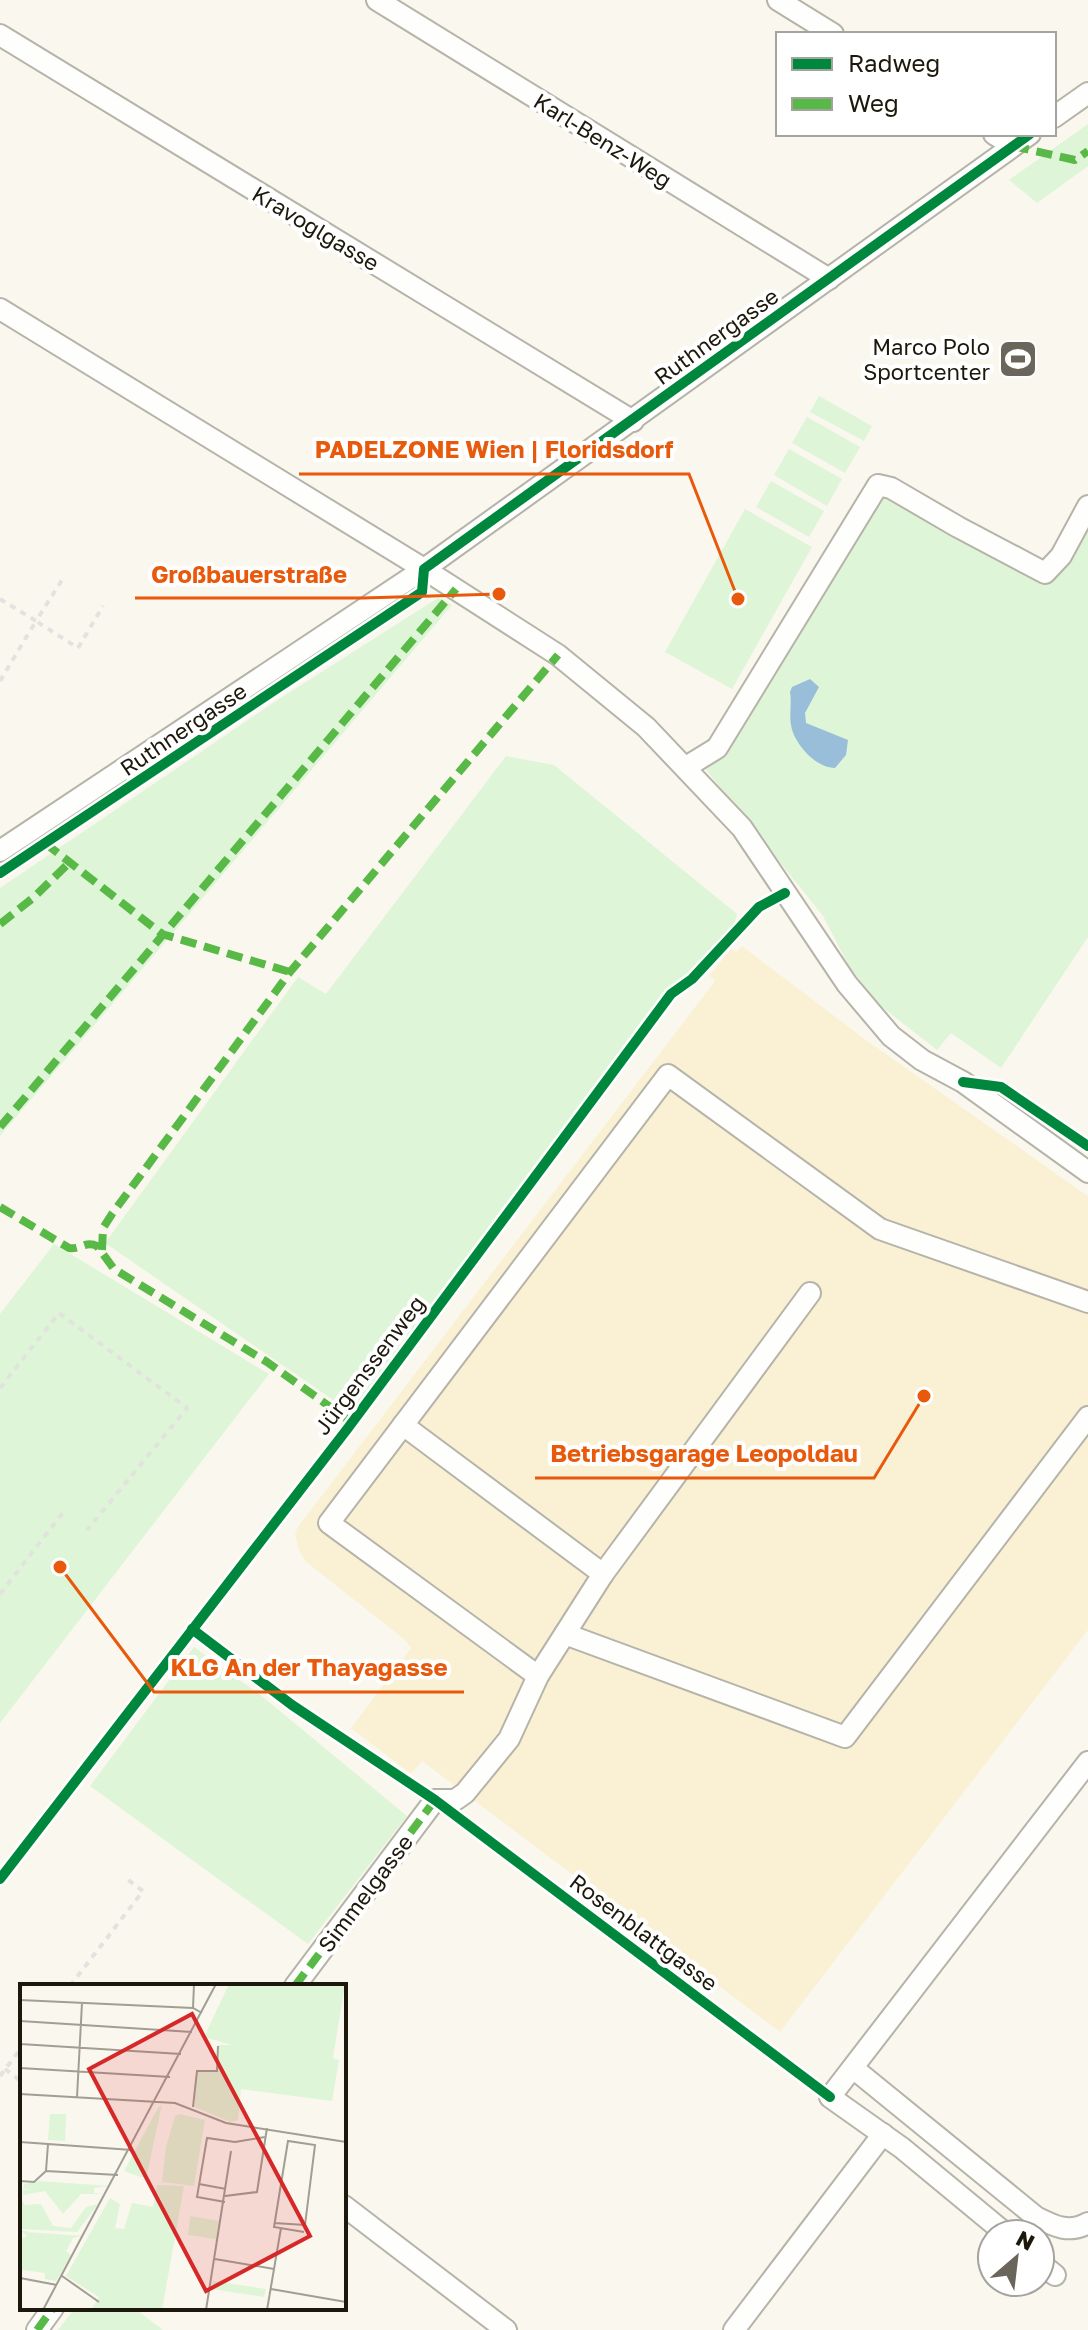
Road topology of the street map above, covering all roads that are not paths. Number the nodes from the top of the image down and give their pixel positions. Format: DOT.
graph roads {
  1 [pos="377,0"];
  2 [pos="778,0"];
  3 [pos="830,32"];
  4 [pos="0,35"];
  5 [pos="1088,93"];
  6 [pos="1056,116"];
  7 [pos="1022,140"];
  8 [pos="829,279"];
  9 [pos="0,309"];
  10 [pos="633,421"];
  11 [pos="1088,506"];
  12 [pos="424,569"];
  13 [pos="686,767"];
  14 [pos="1,848"];
  15 [pos="1088,1172"];
  16 [pos="810,1293"];
  17 [pos="1088,1302"];
  18 [pos="1088,1417"];
  19 [pos="403,1425"];
  20 [pos="603,1574"];
  21 [pos="565,1634"];
  22 [pos="538,1676"];
  23 [pos="1088,1762"];
  24 [pos="297,1984"];
  25 [pos="853,2068"];
  26 [pos="883,2134"];
  27 [pos="346,2208"];
  28 [pos="986,2218"];
  29 [pos="1088,2223"];
  30 [pos="52,2310"];
  31 [pos="37,2330"];
  32 [pos="506,2330"];
  33 [pos="734,2330"];
  1 -- 8 [label="street, Karl-Benz-Weg"];
  2 -- 3 [label="street"];
  4 -- 10 [label="street, Kravoglgasse"];
  5 -- 6 [label="street"];
  7 -- 8 [label="street, Ruthnergasse"];
  8 -- 10 [label="street, Ruthnergasse"];
  9 -- 12 [label="street"];
  10 -- 12 [label="street, Ruthnergasse"];
  11 -- 13 [label="street"];
  12 -- 13 [label="street"];
  12 -- 14 [label="street, Ruthnergasse"];
  13 -- 15 [label="street"];
  16 -- 20 [label="street"];
  17 -- 19 [label="street"];
  18 -- 21 [label="street"];
  19 -- 20 [label="street"];
  19 -- 22 [label="street"];
  20 -- 21 [label="street"];
  21 -- 22 [label="street"];
  22 -- 24 [label="street, Simmelgasse"];
  23 -- 25 [label="street"];
  25 -- 26 [label="street"];
  25 -- 29 [label="street"];
  26 -- 28 [label="street"];
  26 -- 33 [label="street"];
  27 -- 32 [label="street"];
  30 -- 31 [label="street"];
}
